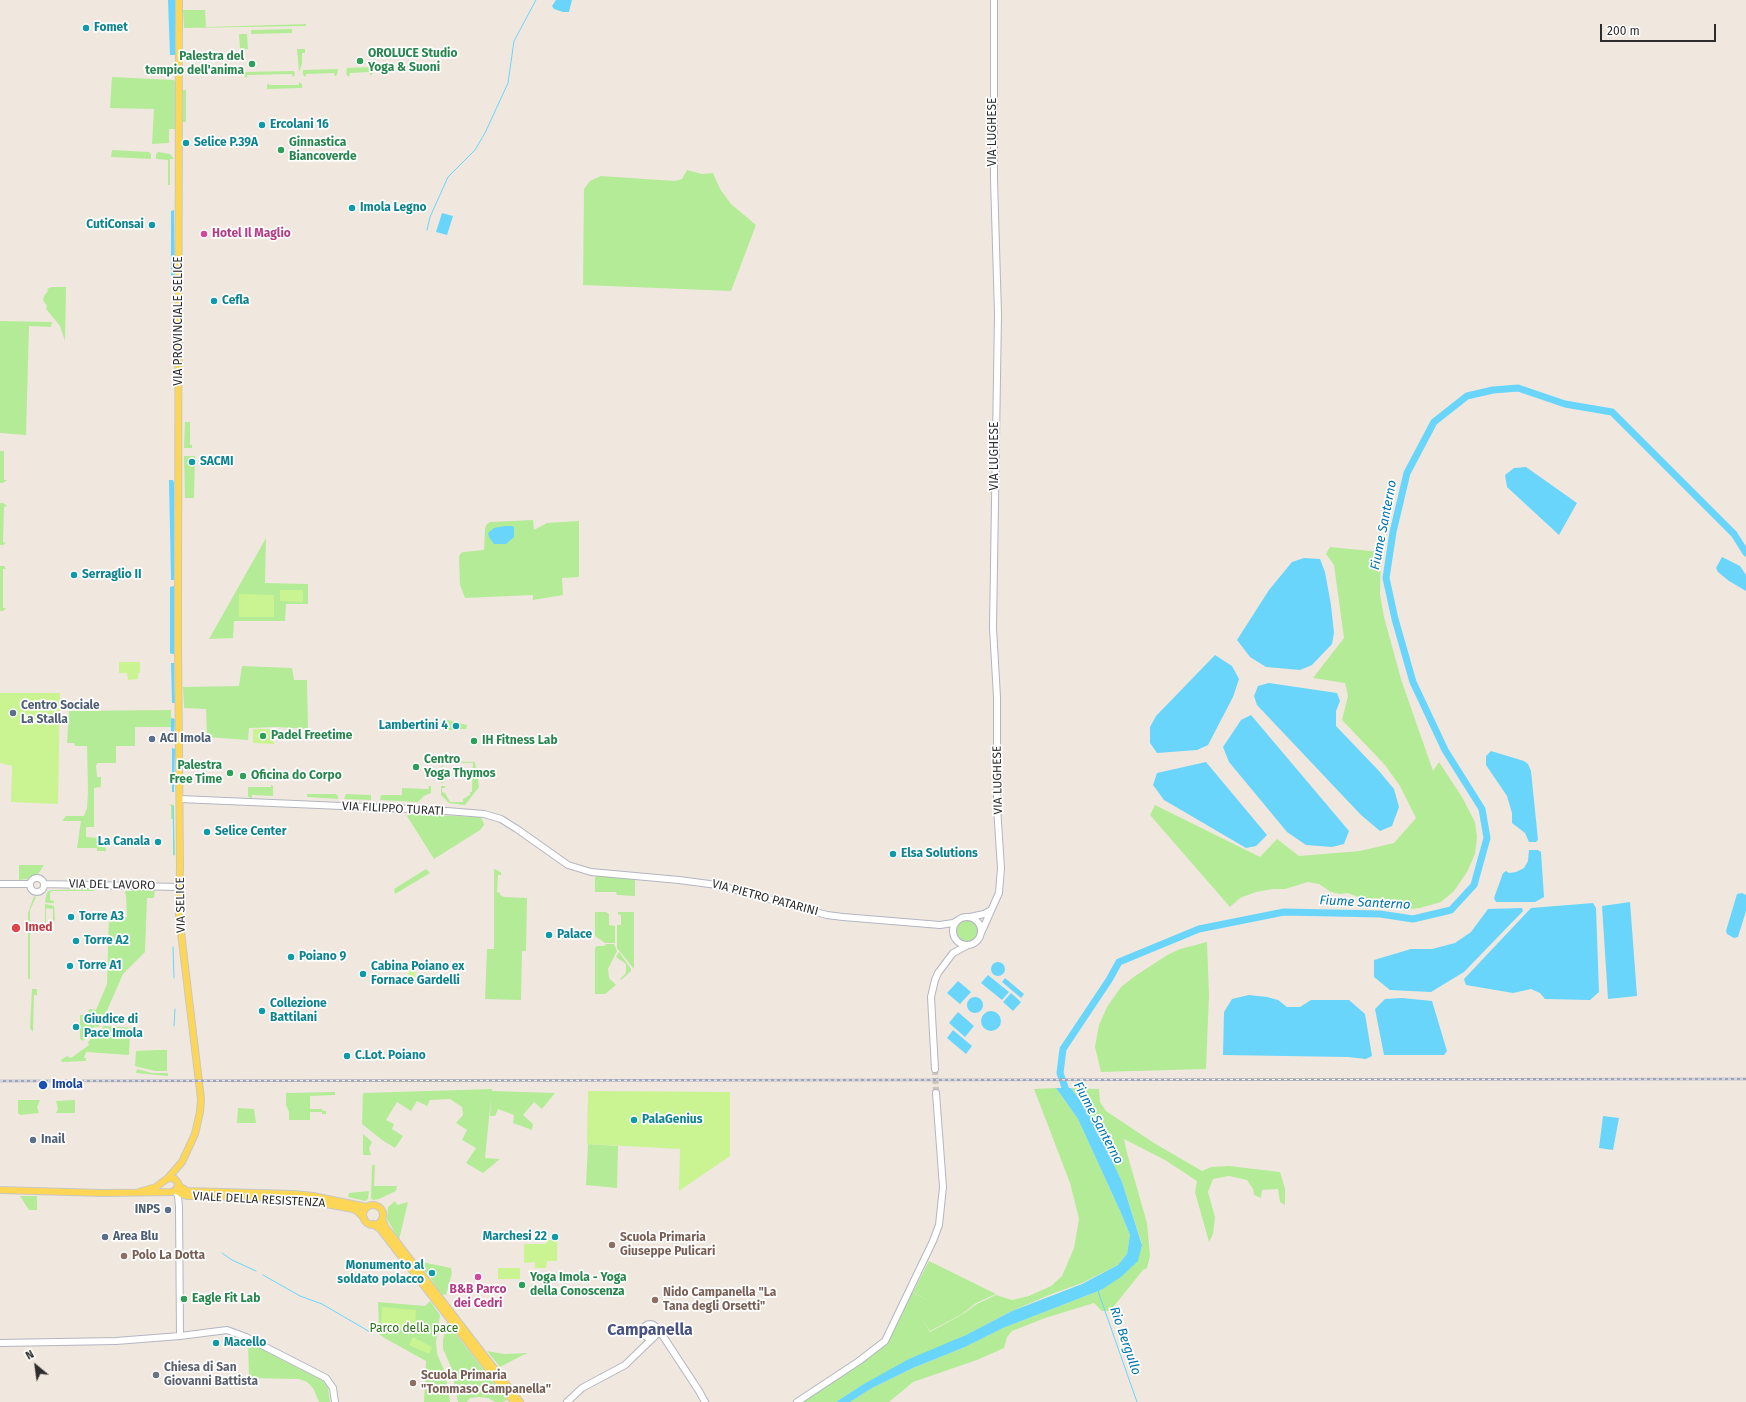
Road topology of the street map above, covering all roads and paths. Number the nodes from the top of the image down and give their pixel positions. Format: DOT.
graph roads {
  1 [pos="179,0"];
  2 [pos="994,0"];
  3 [pos="178,642"];
  4 [pos="180,799"];
  5 [pos="591,872"];
  6 [pos="0,884"];
  7 [pos="30,884"];
  8 [pos="44,884"];
  9 [pos="179,886"];
  10 [pos="991,910"];
  11 [pos="969,917"];
  12 [pos="960,919"];
  13 [pos="940,925"];
  14 [pos="981,933"];
  15 [pos="954,936"];
  16 [pos="968,945"];
  17 [pos="953,952"];
  18 [pos="935,1069"];
  19 [pos="936,1093"];
  20 [pos="182,1162"];
  21 [pos="166,1179"];
  22 [pos="175,1188"];
  23 [pos="0,1190"];
  24 [pos="140,1192"];
  25 [pos="367,1207"];
  26 [pos="364,1218"];
  27 [pos="382,1219"];
  28 [pos="373,1224"];
  29 [pos="657,1333"];
  30 [pos="180,1336"];
  31 [pos="644,1336"];
  32 [pos="0,1343"];
  33 [pos="642,1349"];
  34 [pos="335,1402"];
  35 [pos="514,1402"];
  36 [pos="520,1402"];
  37 [pos="567,1402"];
  38 [pos="705,1402"];
  39 [pos="797,1402"];
  1 -- 3 [label="main road, VIA PROVINCIALE SELICE"];
  2 -- 10 [label="main road, VIA LUGHESE"];
  3 -- 4 [label="main road, VIA SELICE"];
  4 -- 5 [label="main road, VIA FILIPPO TURATI"];
  4 -- 9 [label="main road, VIA SELICE"];
  5 -- 13 [label="main road, VIA PIETRO PATARINI"];
  6 -- 7 [label="main road, VIA DEL LAVORO"];
  7 -- 8 [label="main road, VIA DEL LAVORO"];
  7 -- 8 [label="main road, VIA DEL LAVORO"];
  8 -- 9 [label="main road, VIA DEL LAVORO"];
  9 -- 20 [label="main road, VIA SELICE"];
  10 -- 11 [label="main road"];
  10 -- 14 [label="main road, VIA LUGHESE"];
  11 -- 12 [label="main road"];
  11 -- 14 [label="main road"];
  12 -- 13 [label="main road, VIA PIETRO PATARINI"];
  12 -- 15 [label="main road"];
  13 -- 15 [label="main road, VIA PIETRO PATARINI"];
  14 -- 16 [label="main road, VIA LUGHESE"];
  15 -- 16 [label="main road"];
  15 -- 17 [label="main road"];
  16 -- 17 [label="main road, VIA LUGHESE"];
  17 -- 18 [label="main road"];
  19 -- 39 [label="main road"];
  20 -- 21 [label="main road, VIA SELICE"];
  20 -- 22 [label="main road, VIA SELICE"];
  21 -- 22 [label="main road"];
  21 -- 22 [label="main road"];
  21 -- 24 [label="main road"];
  22 -- 24 [label="main road"];
  22 -- 25 [label="main road, VIALE DELLA RESISTENZA"];
  22 -- 26 [label="main road, VIALE DELLA RESISTENZA"];
  22 -- 30 [label="main road, VIA SELICE"];
  23 -- 24 [label="main road"];
  25 -- 26 [label="main road"];
  25 -- 27 [label="main road, VIALE DELLA RESISTENZA"];
  26 -- 28 [label="main road, VIALE DELLA RESISTENZA"];
  27 -- 28 [label="main road"];
  27 -- 36 [label="main road, VIALE DELLA RESISTENZA"];
  28 -- 35 [label="main road, VIALE DELLA RESISTENZA"];
  29 -- 31 [label="main road"];
  29 -- 31 [label="main road"];
  29 -- 33 [label="main road"];
  29 -- 38 [label="main road"];
  30 -- 32 [label="main road"];
  30 -- 34 [label="main road"];
  31 -- 33 [label="main road"];
  33 -- 37 [label="main road"];
}
